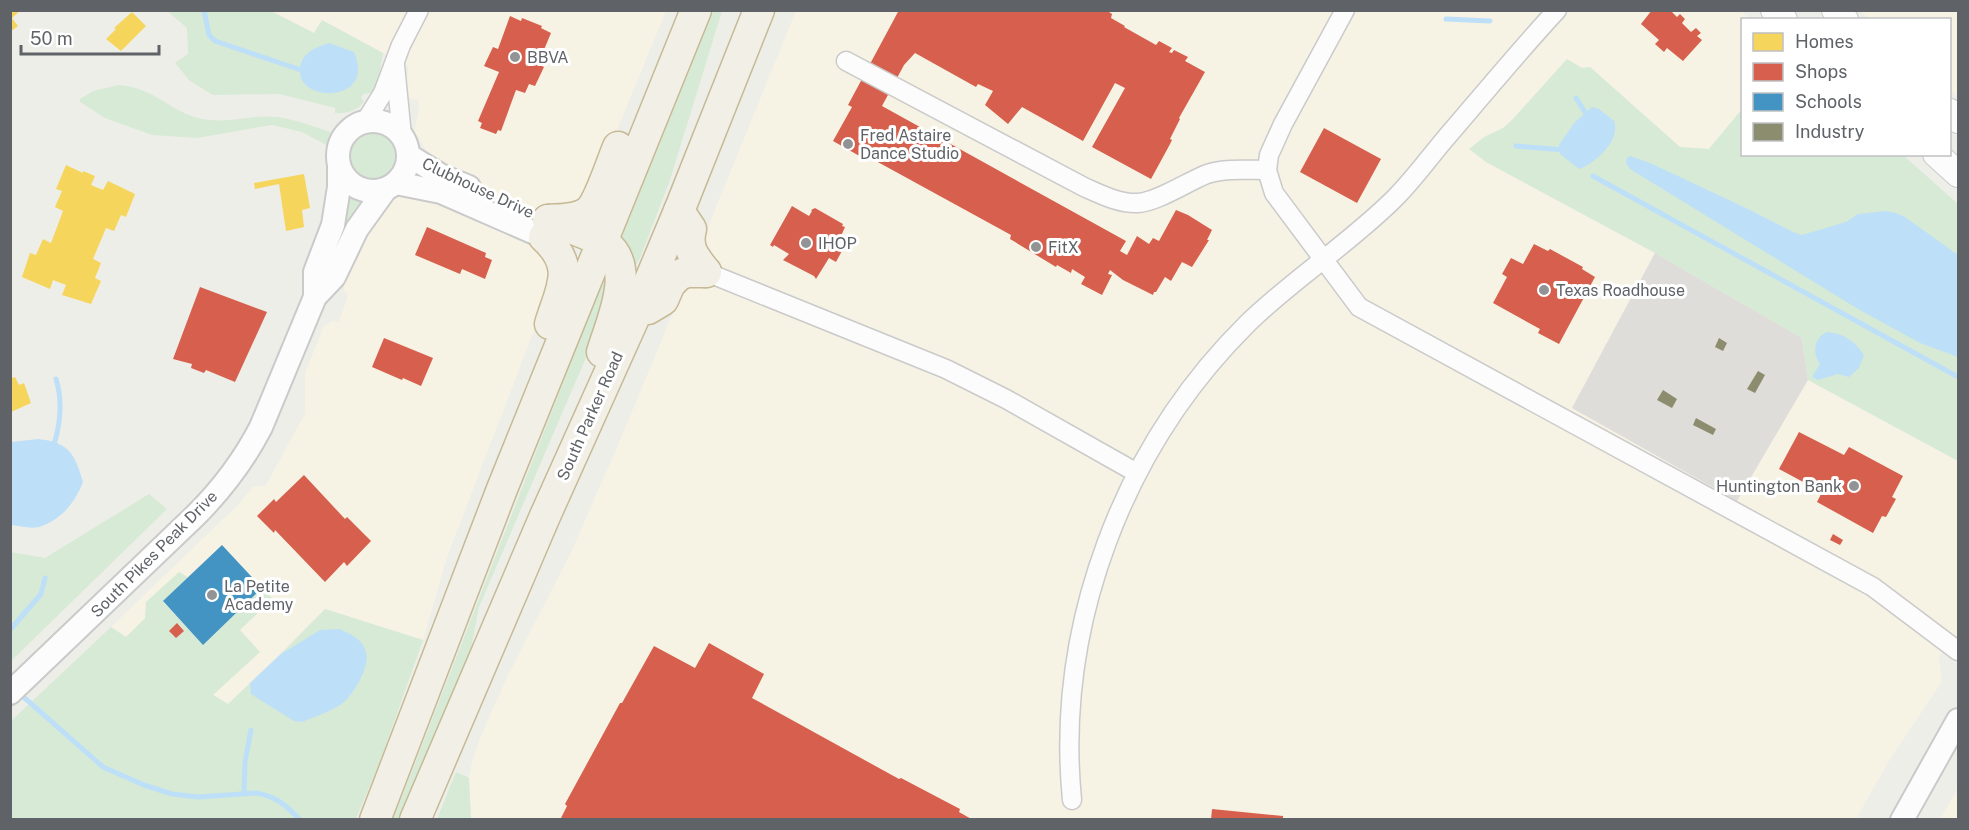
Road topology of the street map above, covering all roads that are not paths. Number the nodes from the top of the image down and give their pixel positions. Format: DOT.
graph roads {
  1 [pos="418,10"];
  2 [pos="673,10"];
  3 [pos="696,10"];
  4 [pos="759,10"];
  5 [pos="1345,10"];
  6 [pos="1557,10"];
  7 [pos="846,61"];
  8 [pos="395,63"];
  9 [pos="365,122"];
  10 [pos="405,146"];
  11 [pos="1938,156"];
  12 [pos="339,167"];
  13 [pos="1267,170"];
  14 [pos="1959,174"];
  15 [pos="390,186"];
  16 [pos="679,211"];
  17 [pos="546,229"];
  18 [pos="602,242"];
  19 [pos="1323,259"];
  20 [pos="706,272"];
  21 [pos="315,297"];
  22 [pos="634,318"];
  23 [pos="566,469"];
  24 [pos="1137,473"];
  25 [pos="502,489"];
  26 [pos="1959,651"];
  27 [pos="10,693"];
  28 [pos="1959,720"];
  29 [pos="1072,800"];
  30 [pos="375,819"];
  31 [pos="415,819"];
  32 [pos="1902,819"];
  1 -- 8 [label="street"];
  2 -- 17 [label="highway"];
  3 -- 18 [label="highway"];
  4 -- 16 [label="highway, South Parker Road"];
  5 -- 13 [label="street"];
  6 -- 19 [label="street"];
  7 -- 13 [label="street"];
  8 -- 9 [label="street"];
  8 -- 10 [label="street"];
  9 -- 10 [label="street"];
  9 -- 12 [label="street"];
  10 -- 15 [label="street"];
  10 -- 17 [label="street, Clubhouse Drive"];
  11 -- 14 [label="main road"];
  12 -- 15 [label="street"];
  12 -- 21 [label="street, South Pikes Peak Drive"];
  13 -- 19 [label="street"];
  15 -- 17 [label="street, Clubhouse Drive"];
  15 -- 21 [label="street, South Pikes Peak Drive"];
  16 -- 20 [label="highway"];
  16 -- 22 [label="highway, South Parker Road"];
  17 -- 18 [label="highway"];
  17 -- 25 [label="highway"];
  18 -- 23 [label="highway"];
  18 -- 25 [label="highway"];
  19 -- 24 [label="street"];
  19 -- 26 [label="street"];
  20 -- 22 [label="highway"];
  20 -- 24 [label="street"];
  21 -- 27 [label="street, South Pikes Peak Drive"];
  22 -- 23 [label="highway, South Parker Road"];
  23 -- 31 [label="highway, South Parker Road"];
  24 -- 29 [label="street"];
  25 -- 30 [label="highway"];
  28 -- 32 [label="street"];
}
